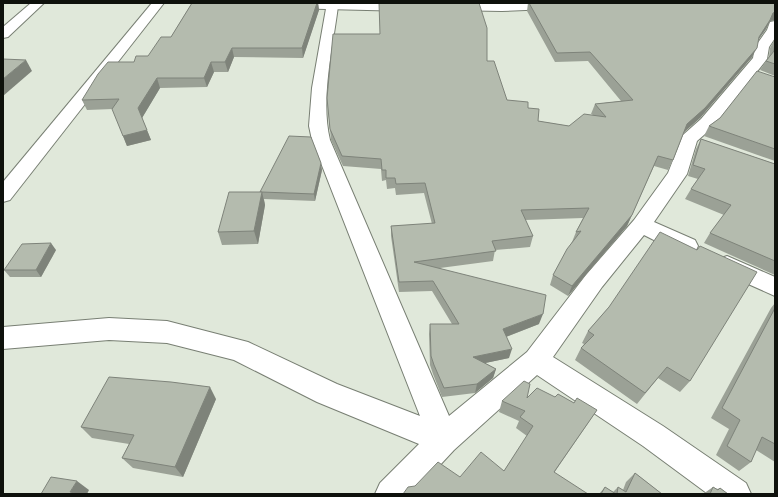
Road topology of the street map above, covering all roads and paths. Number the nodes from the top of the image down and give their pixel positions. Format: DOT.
graph roads {
  1 [pos="38,3"];
  2 [pos="158,3"];
  3 [pos="242,3"];
  4 [pos="596,3"];
  5 [pos="333,4"];
  6 [pos="552,4"];
  7 [pos="416,7"];
  8 [pos="440,7"];
  9 [pos="775,29"];
  10 [pos="3,34"];
  11 [pos="689,139"];
  12 [pos="711,146"];
  13 [pos="3,195"];
  14 [pos="641,225"];
  15 [pos="775,287"];
  16 [pos="3,338"];
  17 [pos="536,360"];
  18 [pos="444,440"];
  19 [pos="392,494"];
  20 [pos="735,494"];
  1 -- 10 [label="street"];
  2 -- 13 [label="street"];
  3 -- 5 [label="street"];
  4 -- 6 [label="street"];
  5 -- 7 [label="street"];
  5 -- 18 [label="street"];
  6 -- 8 [label="street"];
  9 -- 11 [label="street"];
  11 -- 12 [label="street"];
  11 -- 14 [label="street"];
  14 -- 15 [label="street"];
  14 -- 17 [label="street"];
  16 -- 18 [label="street"];
  17 -- 18 [label="street"];
  17 -- 20 [label="street"];
  18 -- 19 [label="street"];
}
